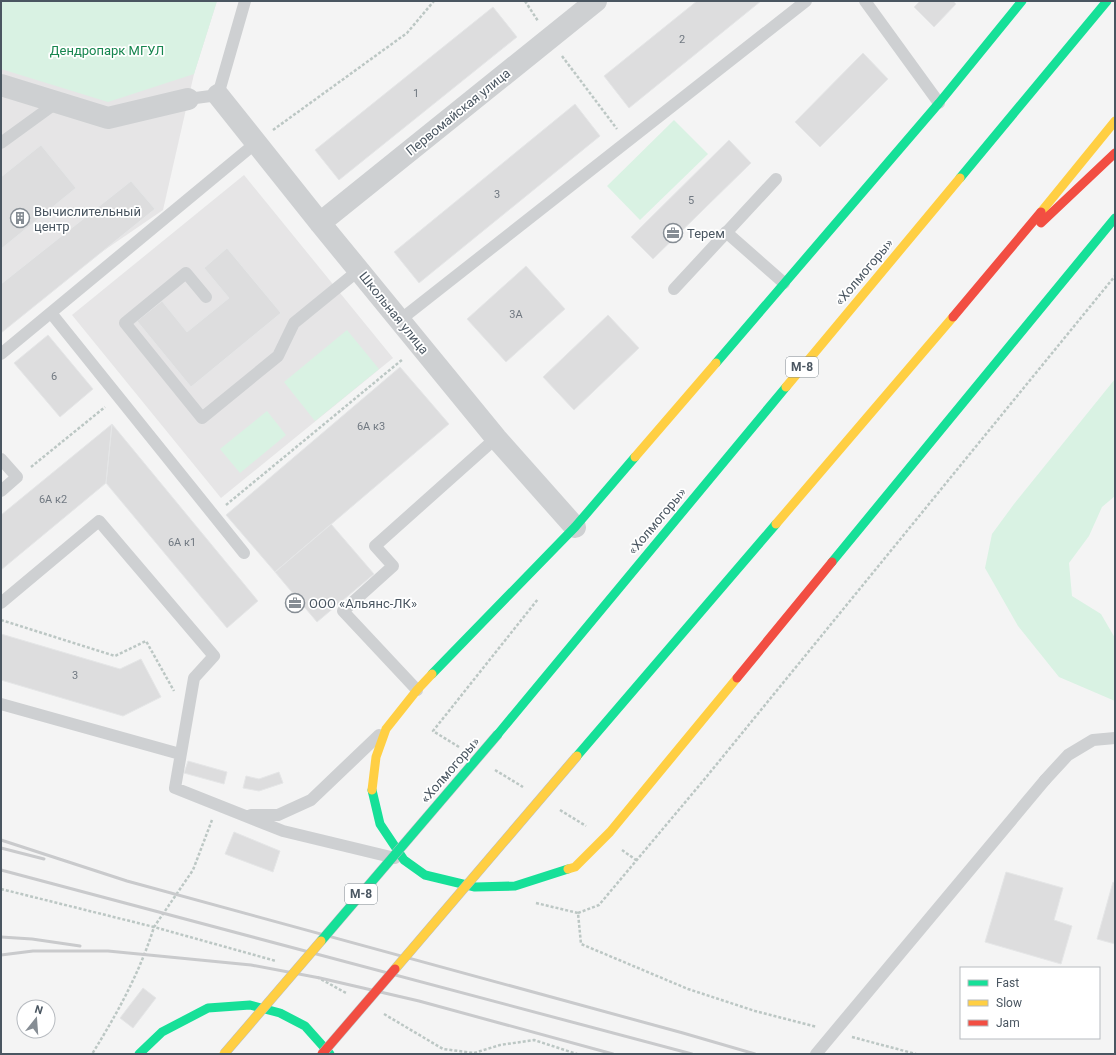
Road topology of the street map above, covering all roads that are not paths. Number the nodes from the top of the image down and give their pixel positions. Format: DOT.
graph roads {
  1 [pos="245,1"];
  2 [pos="596,1"];
  3 [pos="806,1"];
  4 [pos="866,1"];
  5 [pos="1022,1"];
  6 [pos="1106,1"];
  7 [pos="1,86"];
  8 [pos="218,95"];
  9 [pos="188,99"];
  10 [pos="939,102"];
  11 [pos="56,103"];
  12 [pos="1115,121"];
  13 [pos="256,142"];
  14 [pos="1,143"];
  15 [pos="1115,153"];
  16 [pos="776,179"];
  17 [pos="1115,218"];
  18 [pos="320,223"];
  19 [pos="726,232"];
  20 [pos="1005,256"];
  21 [pos="359,270"];
  22 [pos="784,283"];
  23 [pos="674,289"];
  24 [pos="206,297"];
  25 [pos="51,313"];
  26 [pos="400,320"];
  27 [pos="1,354"];
  28 [pos="496,438"];
  29 [pos="1,459"];
  30 [pos="1,490"];
  31 [pos="575,527"];
  32 [pos="244,553"];
  33 [pos="1,603"];
  34 [pos="417,690"];
  35 [pos="1,704"];
  36 [pos="386,729"];
  37 [pos="1115,738"];
  38 [pos="180,754"];
  39 [pos="244,815"];
  40 [pos="404,860"];
  41 [pos="139,1054"];
  42 [pos="224,1054"];
  43 [pos="322,1054"];
  44 [pos="330,1054"];
  45 [pos="816,1054"];
  1 -- 8 [label="lane"];
  2 -- 18 [label="street, Первомайская улица"];
  3 -- 26 [label="lane"];
  4 -- 10 [label="lane"];
  5 -- 10 [label="main road"];
  6 -- 42 [label="main road, «Холмогоры» / М-8, bridge"];
  7 -- 11 [label="street"];
  8 -- 9 [label="lane"];
  8 -- 13 [label="street, Школьная улица"];
  9 -- 11 [label="street"];
  10 -- 22 [label="main road"];
  11 -- 14 [label="lane"];
  12 -- 20 [label="main road"];
  13 -- 18 [label="street, Школьная улица"];
  13 -- 25 [label="lane"];
  15 -- 20 [label="main road"];
  16 -- 19 [label="lane"];
  17 -- 40 [label="main road"];
  18 -- 21 [label="street, Школьная улица"];
  19 -- 22 [label="lane"];
  19 -- 23 [label="lane"];
  20 -- 43 [label="main road, bridge"];
  21 -- 24 [label="lane"];
  21 -- 26 [label="street, Школьная улица"];
  22 -- 31 [label="main road"];
  25 -- 27 [label="lane"];
  25 -- 32 [label="lane"];
  26 -- 28 [label="street, Школьная улица"];
  28 -- 31 [label="street, Школьная улица"];
  28 -- 34 [label="lane"];
  29 -- 30 [label="lane"];
  31 -- 34 [label="main road"];
  33 -- 38 [label="lane"];
  34 -- 36 [label="main road"];
  35 -- 38 [label="lane"];
  36 -- 39 [label="lane"];
  36 -- 40 [label="main road"];
  37 -- 45 [label="lane, bridge"];
  38 -- 39 [label="lane"];
  39 -- 40 [label="lane"];
  41 -- 44 [label="main road"];
}
